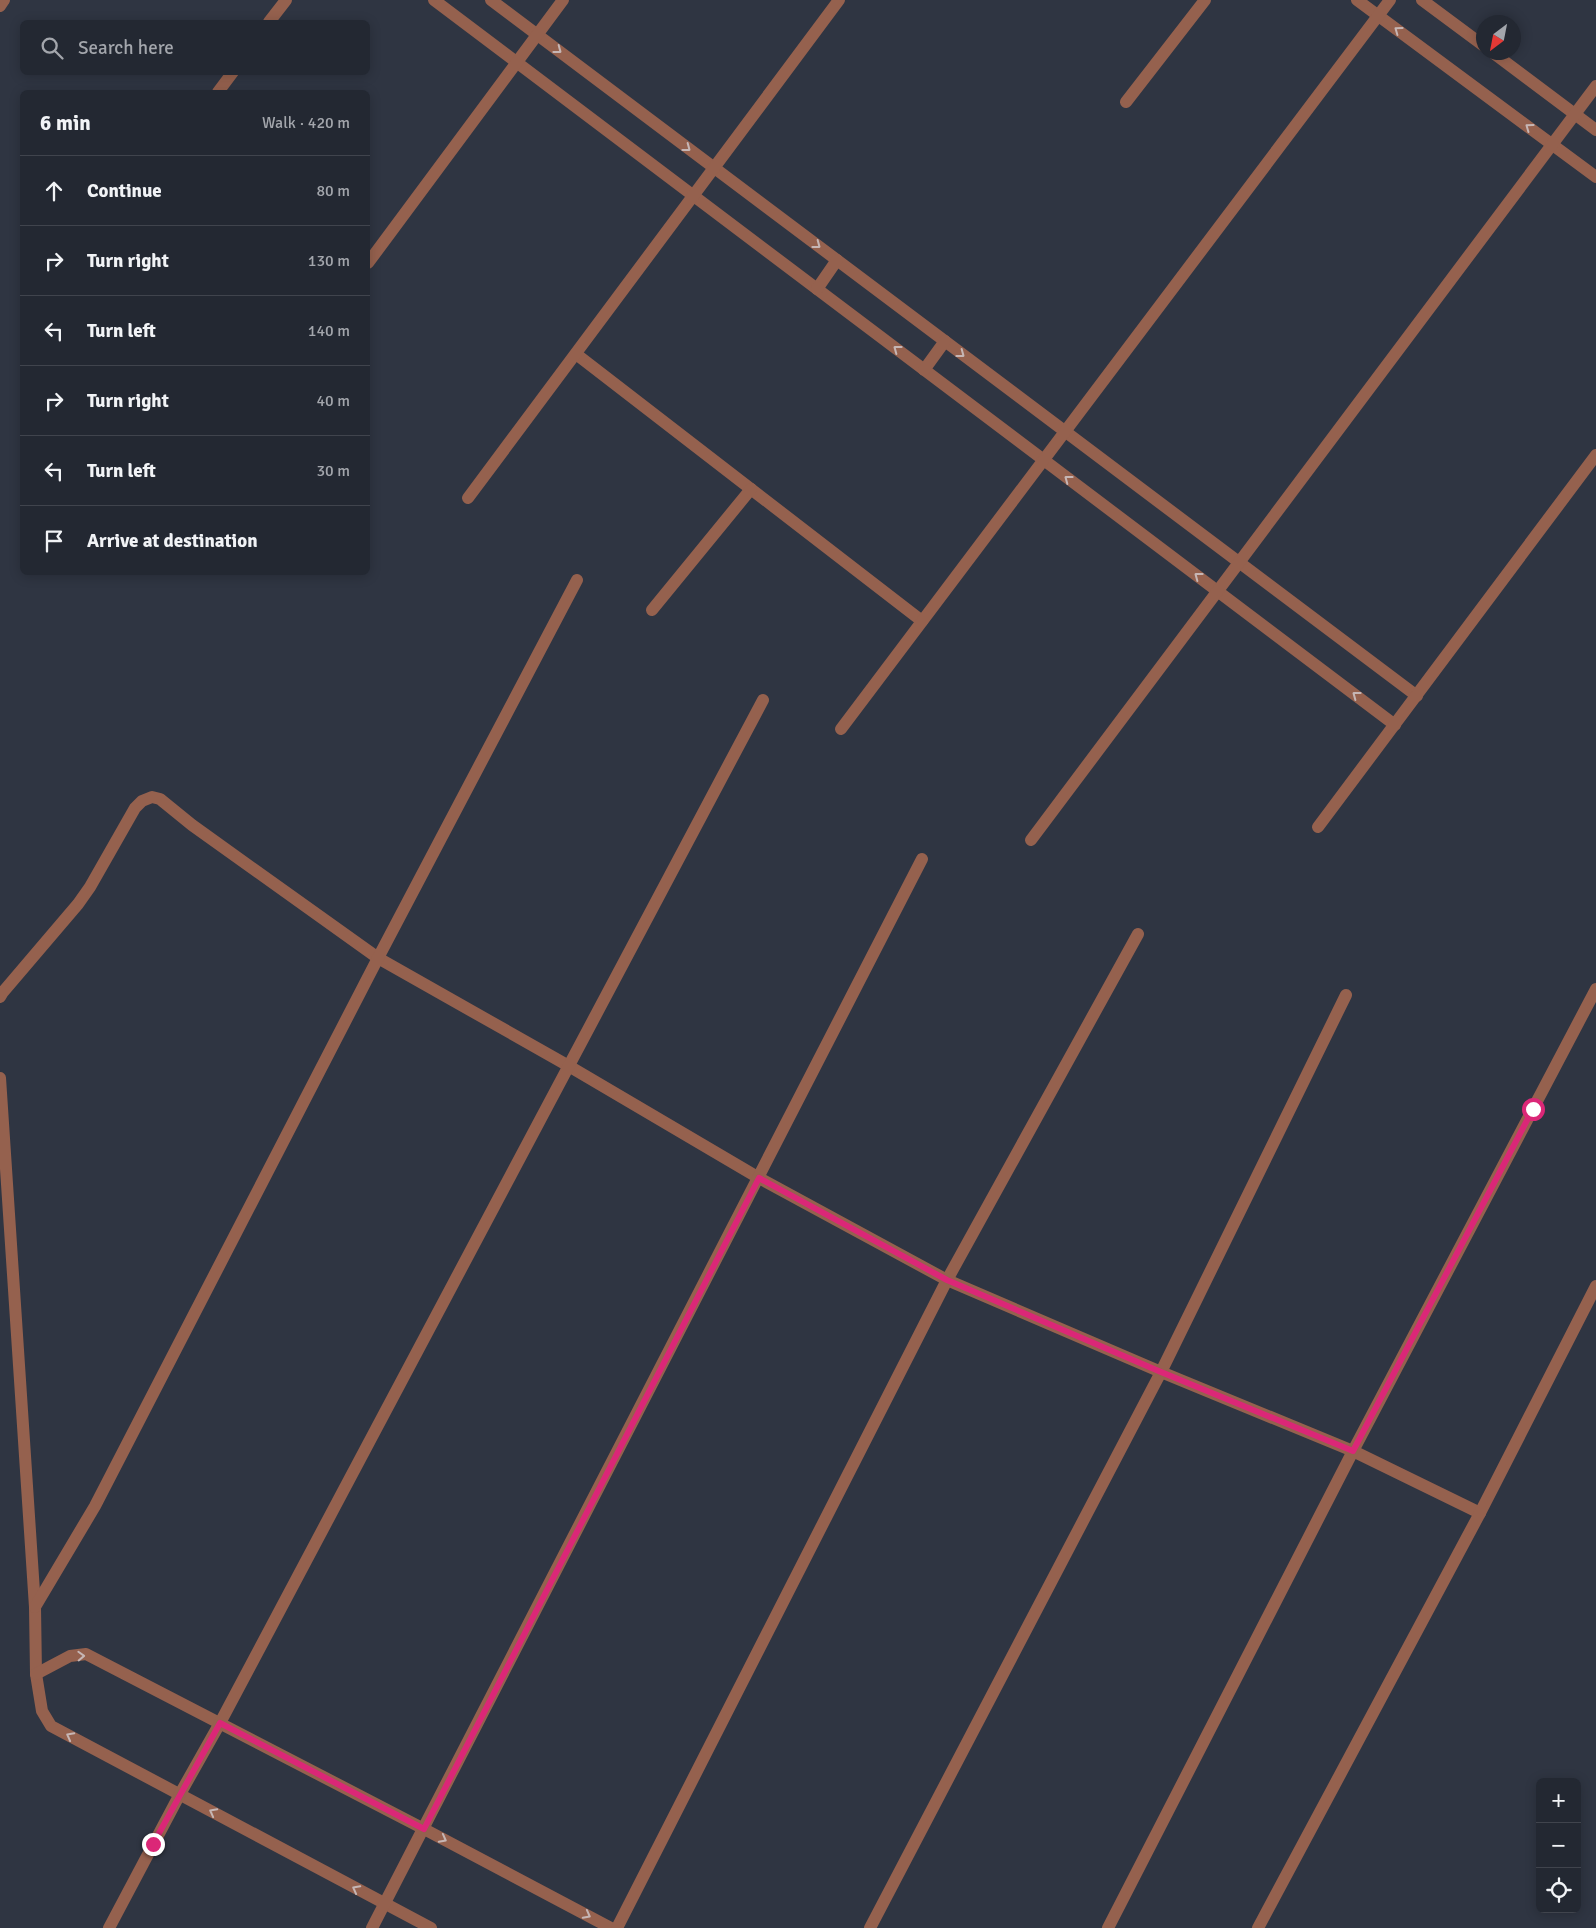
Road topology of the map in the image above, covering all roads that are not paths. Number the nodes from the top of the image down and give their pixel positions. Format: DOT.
graph roads {
  1 [pos="4,0"];
  2 [pos="286,0"];
  3 [pos="434,0"];
  4 [pos="491,0"];
  5 [pos="563,0"];
  6 [pos="839,0"];
  7 [pos="1204,0"];
  8 [pos="1357,0"];
  9 [pos="1390,0"];
  10 [pos="1422,0"];
  11 [pos="0,6"];
  12 [pos="1378,15"];
  13 [pos="271,20"];
  14 [pos="537,35"];
  15 [pos="1476,40"];
  16 [pos="1503,60"];
  17 [pos="516,62"];
  18 [pos="230,75"];
  19 [pos="1596,86"];
  20 [pos="219,90"];
  21 [pos="1126,102"];
  22 [pos="1575,114"];
  23 [pos="1596,130"];
  24 [pos="1553,145"];
  25 [pos="714,168"];
  26 [pos="1596,177"];
  27 [pos="693,196"];
  28 [pos="837,260"];
  29 [pos="370,261"];
  30 [pos="817,289"];
  31 [pos="945,341"];
  32 [pos="576,354"];
  33 [pos="924,370"];
  34 [pos="1065,431"];
  35 [pos="1596,455"];
  36 [pos="1044,460"];
  37 [pos="751,489"];
  38 [pos="468,498"];
  39 [pos="1240,562"];
  40 [pos="577,580"];
  41 [pos="1218,592"];
  42 [pos="652,610"];
  43 [pos="922,621"];
  44 [pos="1416,696"];
  45 [pos="763,700"];
  46 [pos="1395,725"];
  47 [pos="841,729"];
  48 [pos="1318,827"];
  49 [pos="1032,840"];
  50 [pos="922,859"];
  51 [pos="1138,934"];
  52 [pos="378,958"];
  53 [pos="1596,989"];
  54 [pos="1346,995"];
  55 [pos="0,998"];
  56 [pos="567,1065"];
  57 [pos="0,1078"];
  58 [pos="759,1178"];
  59 [pos="947,1280"];
  60 [pos="1596,1286"];
  61 [pos="1161,1372"];
  62 [pos="1353,1451"];
  63 [pos="1480,1513"];
  64 [pos="35,1607"];
  65 [pos="36,1674"];
  66 [pos="220,1723"];
  67 [pos="180,1794"];
  68 [pos="424,1829"];
  69 [pos="384,1904"];
  70 [pos="109,1928"];
  71 [pos="372,1928"];
  72 [pos="430,1928"];
  73 [pos="611,1928"];
  74 [pos="617,1928"];
  75 [pos="870,1928"];
  76 [pos="1108,1928"];
  77 [pos="1258,1928"];
  1 -- 11 [label="street"];
  2 -- 13 [label="street"];
  3 -- 17 [label="street"];
  4 -- 14 [label="street"];
  5 -- 14 [label="street"];
  6 -- 25 [label="street"];
  7 -- 21 [label="street"];
  8 -- 12 [label="street"];
  9 -- 12 [label="street"];
  10 -- 15 [label="street"];
  24 -- 12 [label="street, one-way"];
  12 -- 34 [label="street"];
  14 -- 17 [label="street"];
  14 -- 25 [label="street, one-way"];
  16 -- 22 [label="street"];
  17 -- 27 [label="street"];
  17 -- 29 [label="street"];
  18 -- 20 [label="street"];
  19 -- 22 [label="street"];
  22 -- 23 [label="street"];
  22 -- 24 [label="street"];
  24 -- 26 [label="street"];
  24 -- 39 [label="street"];
  25 -- 27 [label="street"];
  25 -- 28 [label="street, one-way"];
  27 -- 30 [label="street"];
  27 -- 32 [label="street"];
  28 -- 30 [label="street"];
  28 -- 31 [label="street"];
  33 -- 30 [label="street, one-way"];
  31 -- 33 [label="street"];
  31 -- 34 [label="street, one-way"];
  32 -- 37 [label="street"];
  32 -- 38 [label="street"];
  33 -- 36 [label="street"];
  34 -- 36 [label="street"];
  34 -- 39 [label="street"];
  35 -- 44 [label="street"];
  41 -- 36 [label="street, one-way"];
  36 -- 43 [label="street"];
  37 -- 42 [label="street"];
  37 -- 43 [label="street"];
  39 -- 41 [label="street"];
  39 -- 44 [label="street"];
  40 -- 52 [label="street"];
  46 -- 41 [label="street, one-way"];
  41 -- 49 [label="street"];
  43 -- 47 [label="street"];
  44 -- 46 [label="street"];
  45 -- 56 [label="street"];
  46 -- 48 [label="street"];
  50 -- 58 [label="street"];
  51 -- 59 [label="street"];
  52 -- 55 [label="street"];
  52 -- 56 [label="street"];
  52 -- 64 [label="street"];
  53 -- 62 [label="street"];
  54 -- 61 [label="street"];
  56 -- 58 [label="street"];
  56 -- 66 [label="street"];
  57 -- 64 [label="street"];
  58 -- 59 [label="street"];
  58 -- 68 [label="street"];
  59 -- 61 [label="street"];
  59 -- 74 [label="street"];
  60 -- 63 [label="street"];
  61 -- 62 [label="street"];
  61 -- 75 [label="street"];
  62 -- 63 [label="street"];
  62 -- 76 [label="street"];
  63 -- 77 [label="street"];
  64 -- 65 [label="street"];
  65 -- 66 [label="street, one-way"];
  67 -- 65 [label="street, one-way"];
  66 -- 67 [label="street"];
  66 -- 68 [label="street"];
  69 -- 67 [label="street, one-way"];
  67 -- 70 [label="street"];
  68 -- 69 [label="street"];
  68 -- 73 [label="street, one-way"];
  69 -- 71 [label="street"];
  69 -- 72 [label="street"];
}
